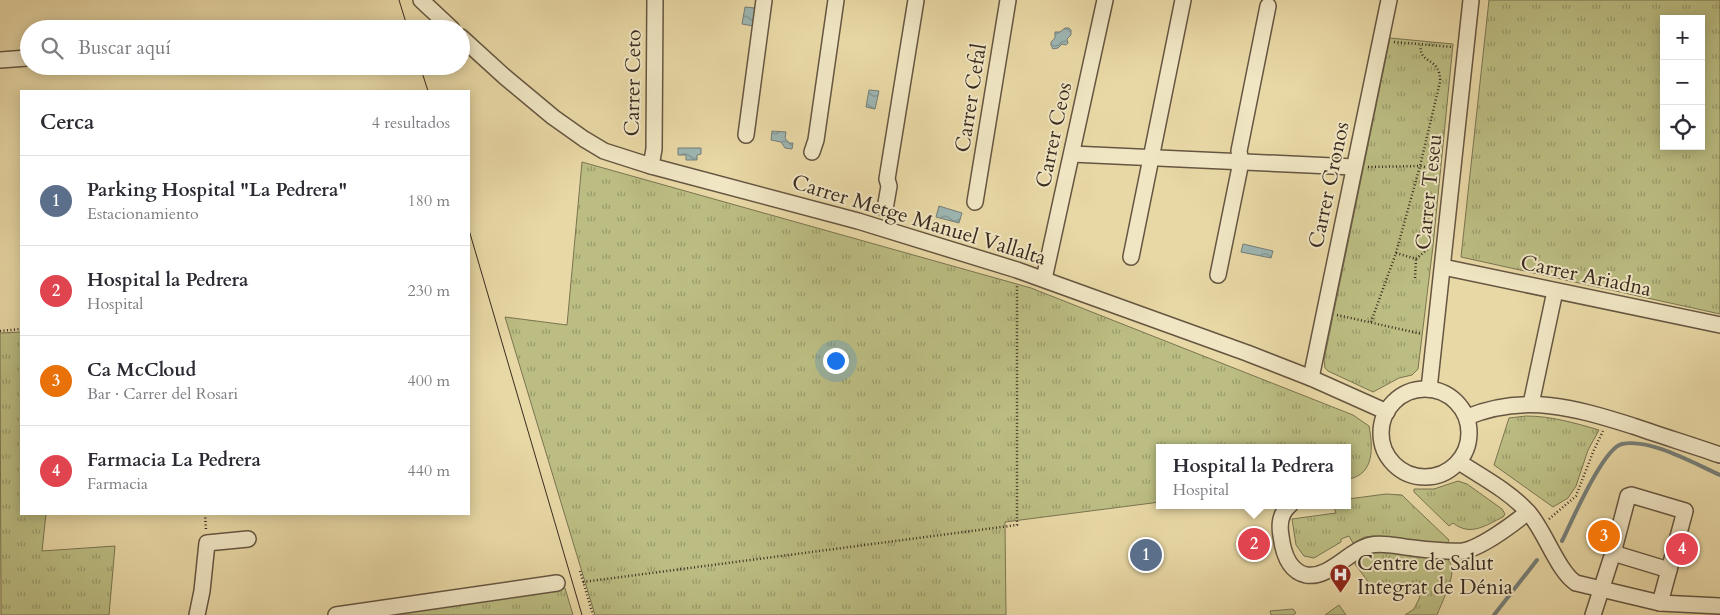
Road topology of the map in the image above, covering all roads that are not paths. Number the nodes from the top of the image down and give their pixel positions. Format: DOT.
graph roads {
  1 [pos="421,0"];
  2 [pos="656,0"];
  3 [pos="764,0"];
  4 [pos="836,0"];
  5 [pos="916,0"];
  6 [pos="1008,0"];
  7 [pos="1105,0"];
  8 [pos="1183,0"];
  9 [pos="1389,0"];
  10 [pos="1471,0"];
  11 [pos="1268,6"];
  12 [pos="442,20"];
  13 [pos="470,45"];
  14 [pos="20,59"];
  15 [pos="0,60"];
  16 [pos="746,135"];
  17 [pos="812,152"];
  18 [pos="1072,154"];
  19 [pos="1152,158"];
  20 [pos="1241,162"];
  21 [pos="651,166"];
  22 [pos="1354,167"];
  23 [pos="975,202"];
  24 [pos="885,209"];
  25 [pos="1131,258"];
  26 [pos="1443,267"];
  27 [pos="1218,275"];
  28 [pos="1044,279"];
  29 [pos="1555,291"];
  30 [pos="1720,325"];
  31 [pos="1311,378"];
  32 [pos="1429,389"];
  33 [pos="1531,404"];
  34 [pos="1387,412"];
  35 [pos="1466,417"];
  36 [pos="1720,455"];
  37 [pos="1459,462"];
  38 [pos="1285,509"];
  39 [pos="1528,512"];
  40 [pos="248,539"];
  41 [pos="1613,553"];
  42 [pos="1669,570"];
  43 [pos="557,584"];
  44 [pos="1601,590"];
  45 [pos="1660,603"];
  46 [pos="1720,606"];
  47 [pos="196,615"];
  48 [pos="336,615"];
  49 [pos="1593,615"];
  1 -- 12 [label="street"];
  2 -- 21 [label="street, Carrer Ceto"];
  3 -- 16 [label="street"];
  4 -- 17 [label="street"];
  5 -- 24 [label="street"];
  6 -- 23 [label="street, Carrer Cefal"];
  7 -- 18 [label="street, Carrer Ceos"];
  8 -- 19 [label="street"];
  9 -- 22 [label="street, Carrer Cronos"];
  10 -- 26 [label="street, Carrer Teseu"];
  11 -- 20 [label="street"];
  13 -- 21 [label="street, Carrer Metge Manuel Vallalta"];
  14 -- 15 [label="street"];
  18 -- 19 [label="street"];
  18 -- 28 [label="street, Carrer Ceos"];
  19 -- 20 [label="street"];
  19 -- 25 [label="street"];
  20 -- 22 [label="street"];
  20 -- 27 [label="street"];
  21 -- 28 [label="street, Carrer Metge Manuel Vallalta"];
  22 -- 31 [label="street, Carrer Cronos"];
  26 -- 29 [label="street, Carrer Ariadna"];
  26 -- 32 [label="street, Carrer Teseu"];
  28 -- 31 [label="street, Carrer Metge Manuel Vallalta"];
  29 -- 30 [label="street, Carrer Ariadna"];
  29 -- 33 [label="street"];
  31 -- 34 [label="street, Carrer Metge Manuel Vallalta"];
  32 -- 34 [label="street"];
  32 -- 35 [label="street"];
  33 -- 35 [label="street"];
  33 -- 36 [label="street"];
  34 -- 37 [label="street"];
  35 -- 37 [label="street"];
  37 -- 39 [label="street"];
  38 -- 39 [label="street"];
  39 -- 44 [label="street"];
  40 -- 47 [label="street"];
  41 -- 42 [label="street"];
  41 -- 42 [label="street"];
  41 -- 44 [label="street"];
  42 -- 45 [label="street"];
  43 -- 48 [label="street"];
  44 -- 45 [label="street"];
  44 -- 49 [label="street"];
  45 -- 46 [label="street"];
}
